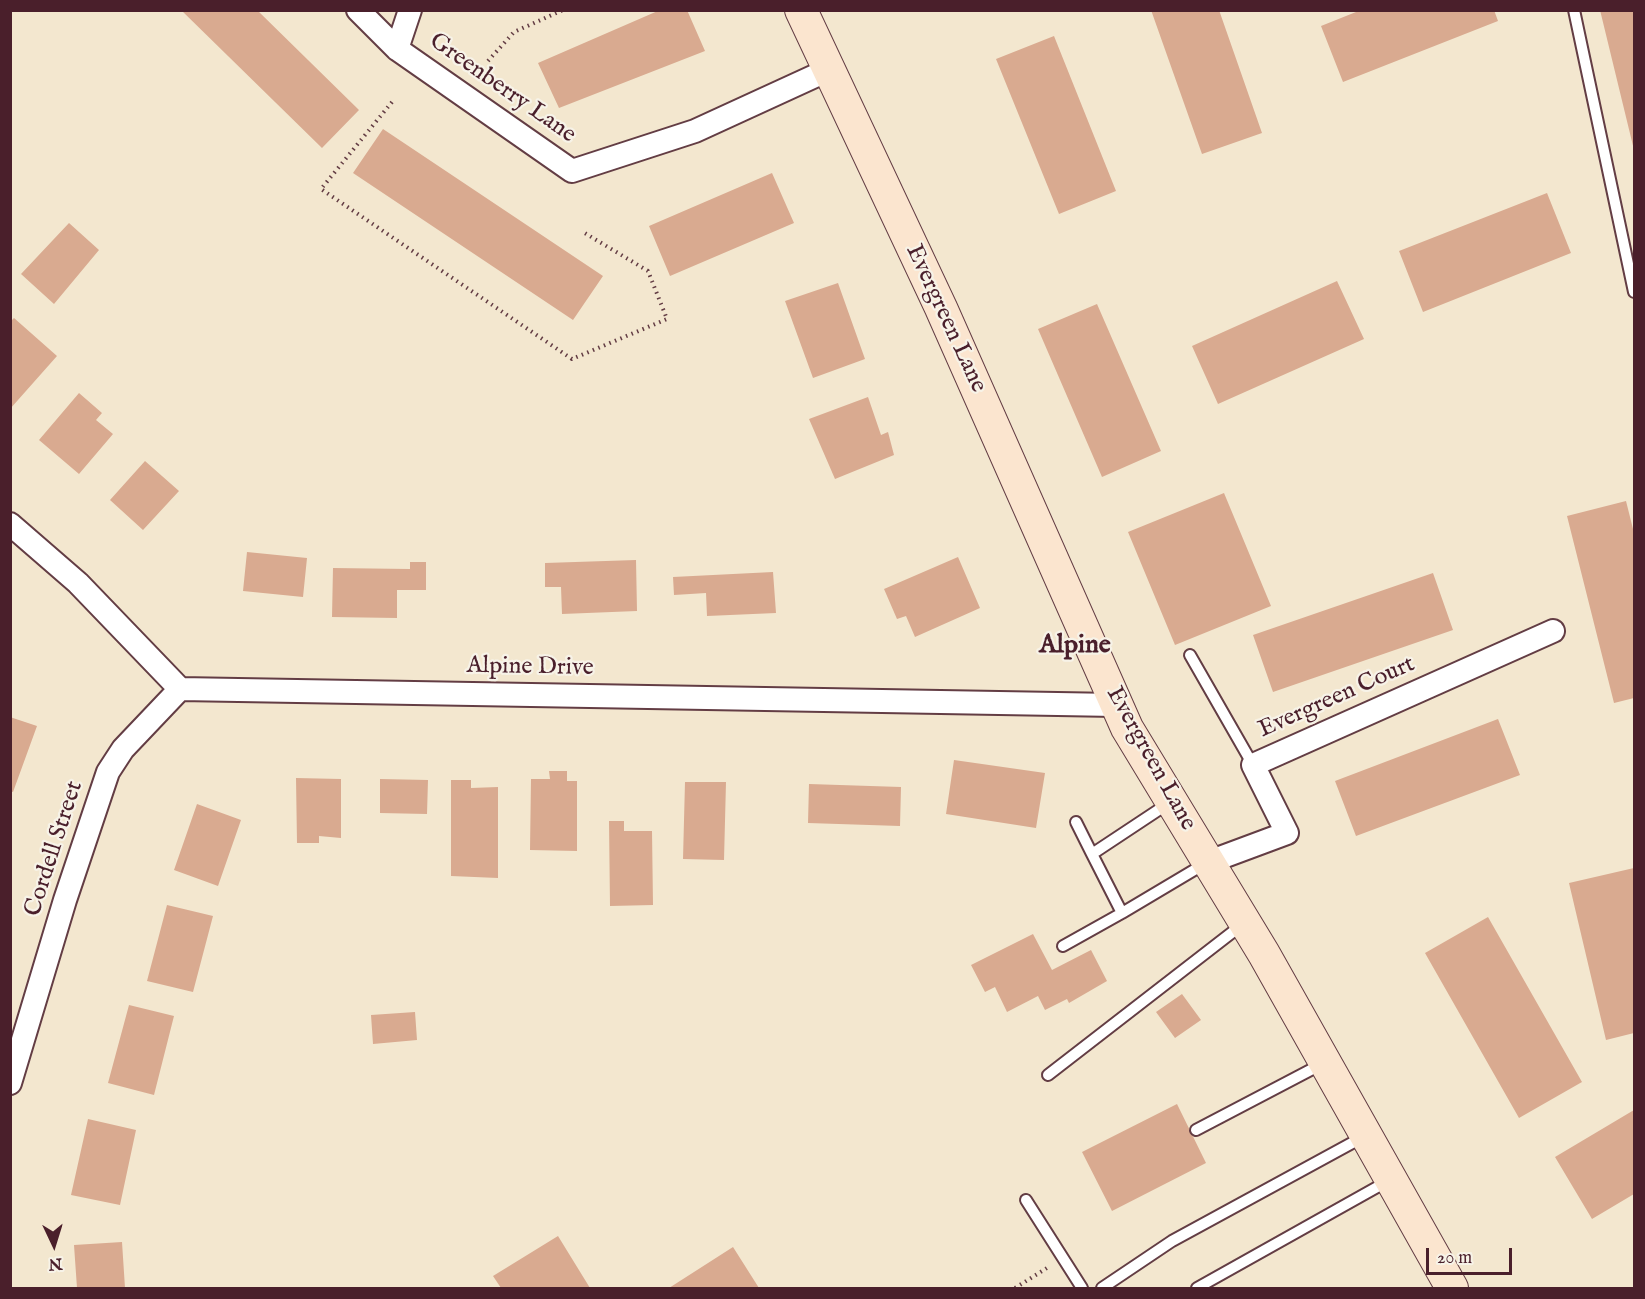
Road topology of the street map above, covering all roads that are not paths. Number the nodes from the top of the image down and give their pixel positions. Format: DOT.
graph roads {
  1 [pos="358,10"];
  2 [pos="410,10"];
  3 [pos="801,10"];
  4 [pos="1574,10"];
  5 [pos="397,49"];
  6 [pos="828,70"];
  7 [pos="1635,292"];
  8 [pos="10,525"];
  9 [pos="1554,631"];
  10 [pos="1190,655"];
  11 [pos="180,689"];
  12 [pos="1116,705"];
  13 [pos="1253,765"];
  14 [pos="1172,801"];
  15 [pos="1076,822"];
  16 [pos="1092,854"];
  17 [pos="1209,862"];
  18 [pos="1122,913"];
  19 [pos="1245,922"];
  20 [pos="1063,946"];
  21 [pos="1325,1062"];
  22 [pos="1048,1075"];
  23 [pos="10,1083"];
  24 [pos="1196,1130"];
  25 [pos="1366,1135"];
  26 [pos="1391,1179"];
  27 [pos="1026,1200"];
  28 [pos="1082,1288"];
  29 [pos="1102,1288"];
  30 [pos="1197,1288"];
  31 [pos="1452,1288"];
  1 -- 5 [label="street, Greenberry Lane"];
  2 -- 5 [label="street"];
  3 -- 6 [label="street, Evergreen Lane"];
  4 -- 7 [label="lane"];
  5 -- 6 [label="street, Greenberry Lane"];
  6 -- 12 [label="street, Evergreen Lane"];
  8 -- 11 [label="street"];
  9 -- 13 [label="street, Evergreen Court"];
  10 -- 13 [label="lane"];
  11 -- 12 [label="street, Alpine Drive"];
  11 -- 23 [label="street, Cordell Street"];
  12 -- 14 [label="street, Evergreen Lane"];
  13 -- 17 [label="street, Evergreen Court"];
  14 -- 16 [label="lane"];
  14 -- 17 [label="street, Evergreen Lane"];
  15 -- 16 [label="lane"];
  16 -- 18 [label="lane"];
  17 -- 18 [label="lane"];
  17 -- 19 [label="street, Evergreen Lane"];
  18 -- 20 [label="lane"];
  19 -- 21 [label="street, Evergreen Lane"];
  19 -- 22 [label="lane"];
  21 -- 24 [label="lane"];
  21 -- 25 [label="street, Evergreen Lane"];
  25 -- 26 [label="street, Evergreen Lane"];
  25 -- 29 [label="lane"];
  26 -- 30 [label="lane"];
  26 -- 31 [label="street, Evergreen Lane"];
  27 -- 28 [label="lane"];
}
